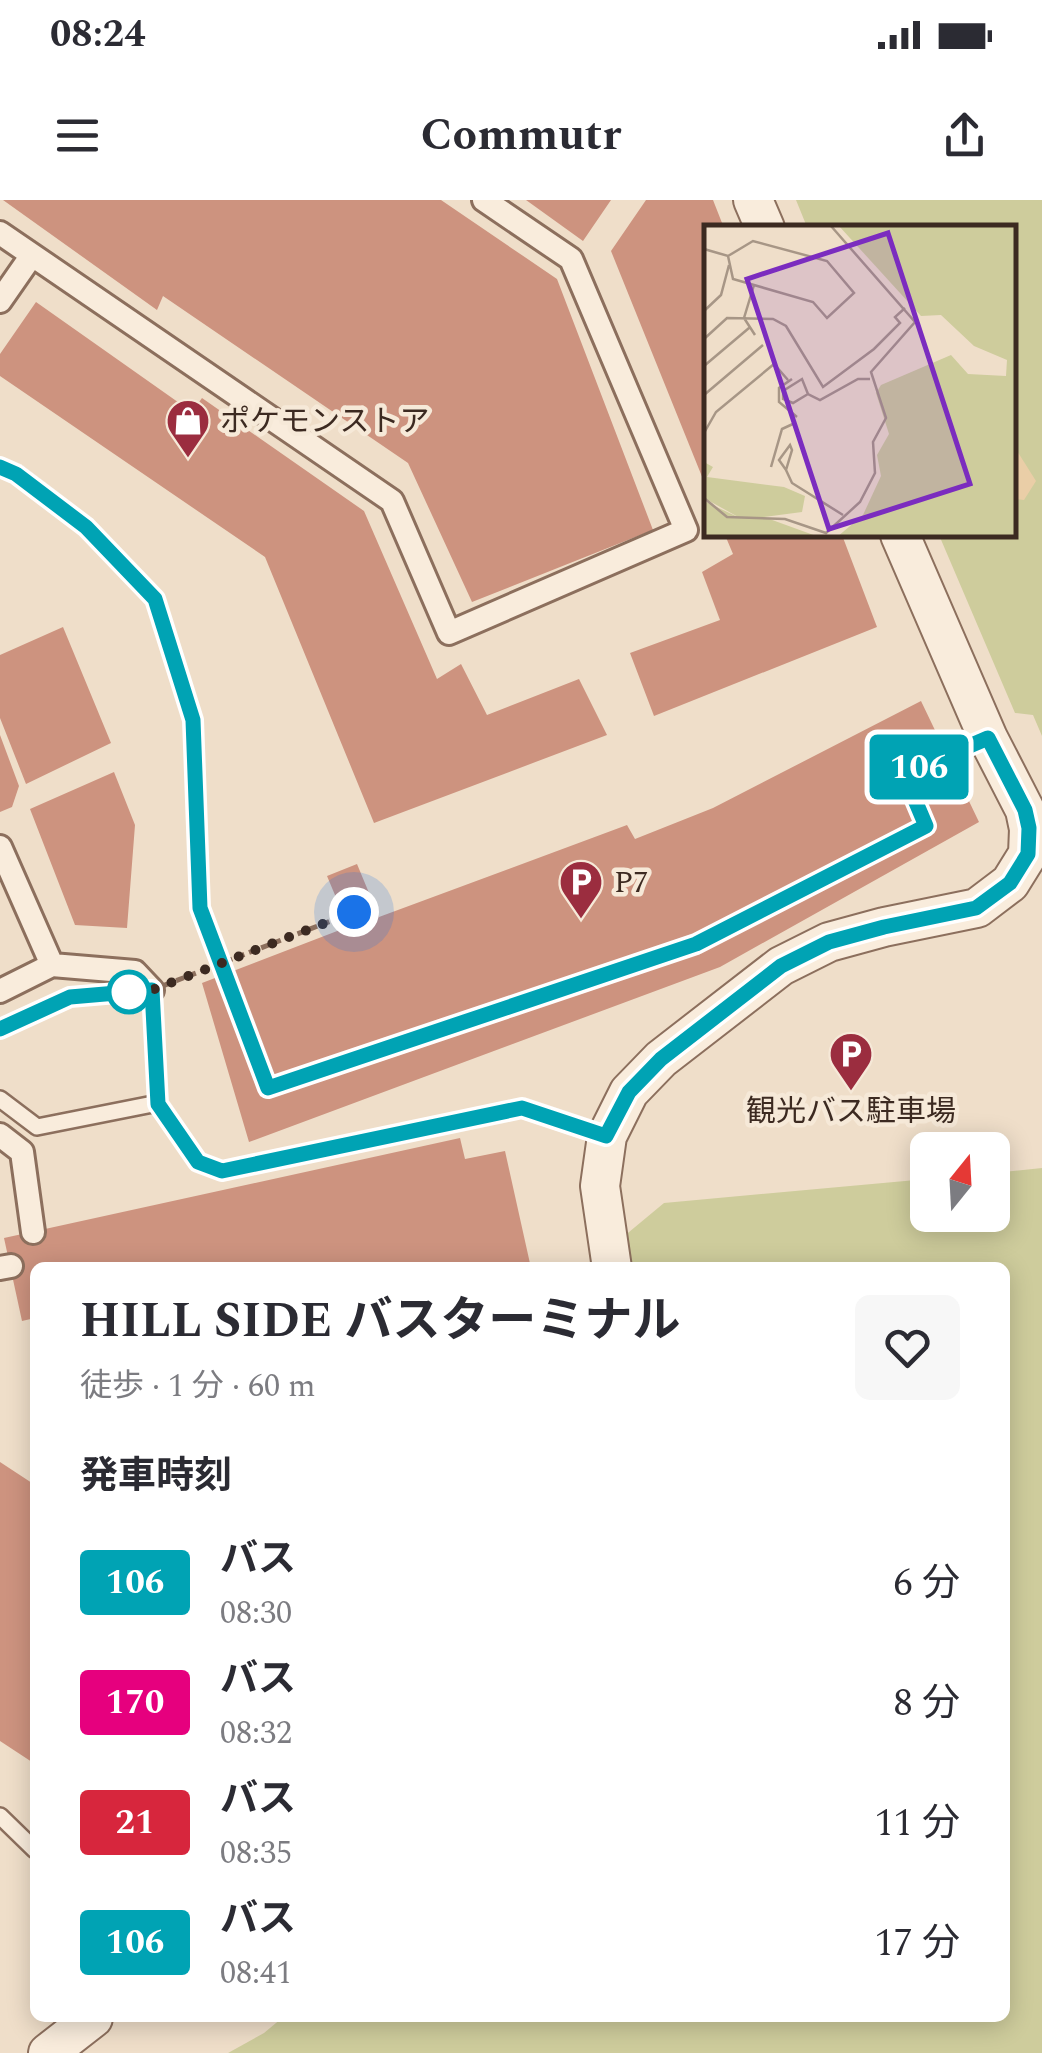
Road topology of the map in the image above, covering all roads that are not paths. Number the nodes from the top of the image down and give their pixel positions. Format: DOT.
graph roads {
  1 [pos="484,200"];
  2 [pos="753,200"];
  3 [pos="764,225"];
  4 [pos="0,233"];
  5 [pos="32,255"];
  6 [pos="0,301"];
  7 [pos="0,467"];
  8 [pos="901,538"];
  9 [pos="988,738"];
  10 [pos="0,847"];
  11 [pos="52,965"];
  12 [pos="0,990"];
  13 [pos="152,990"];
  14 [pos="0,1029"];
  15 [pos="0,1099"];
  16 [pos="158,1104"];
  17 [pos="0,1135"];
  18 [pos="606,1136"];
  19 [pos="33,1232"];
  20 [pos="611,1262"];
  21 [pos="0,1816"];
  22 [pos="30,1845"];
  23 [pos="88,2022"];
  24 [pos="48,2053"];
  1 -- 5 [label="street"];
  2 -- 3 [label="street"];
  4 -- 5 [label="street"];
  5 -- 6 [label="street"];
  7 -- 9 [label="lane"];
  8 -- 9 [label="street"];
  9 -- 18 [label="street"];
  10 -- 11 [label="street"];
  11 -- 12 [label="street"];
  11 -- 13 [label="street"];
  13 -- 14 [label="lane"];
  13 -- 16 [label="lane"];
  15 -- 16 [label="lane"];
  16 -- 18 [label="lane"];
  17 -- 19 [label="street"];
  18 -- 20 [label="street"];
  21 -- 22 [label="lane"];
  23 -- 24 [label="street"];
}
